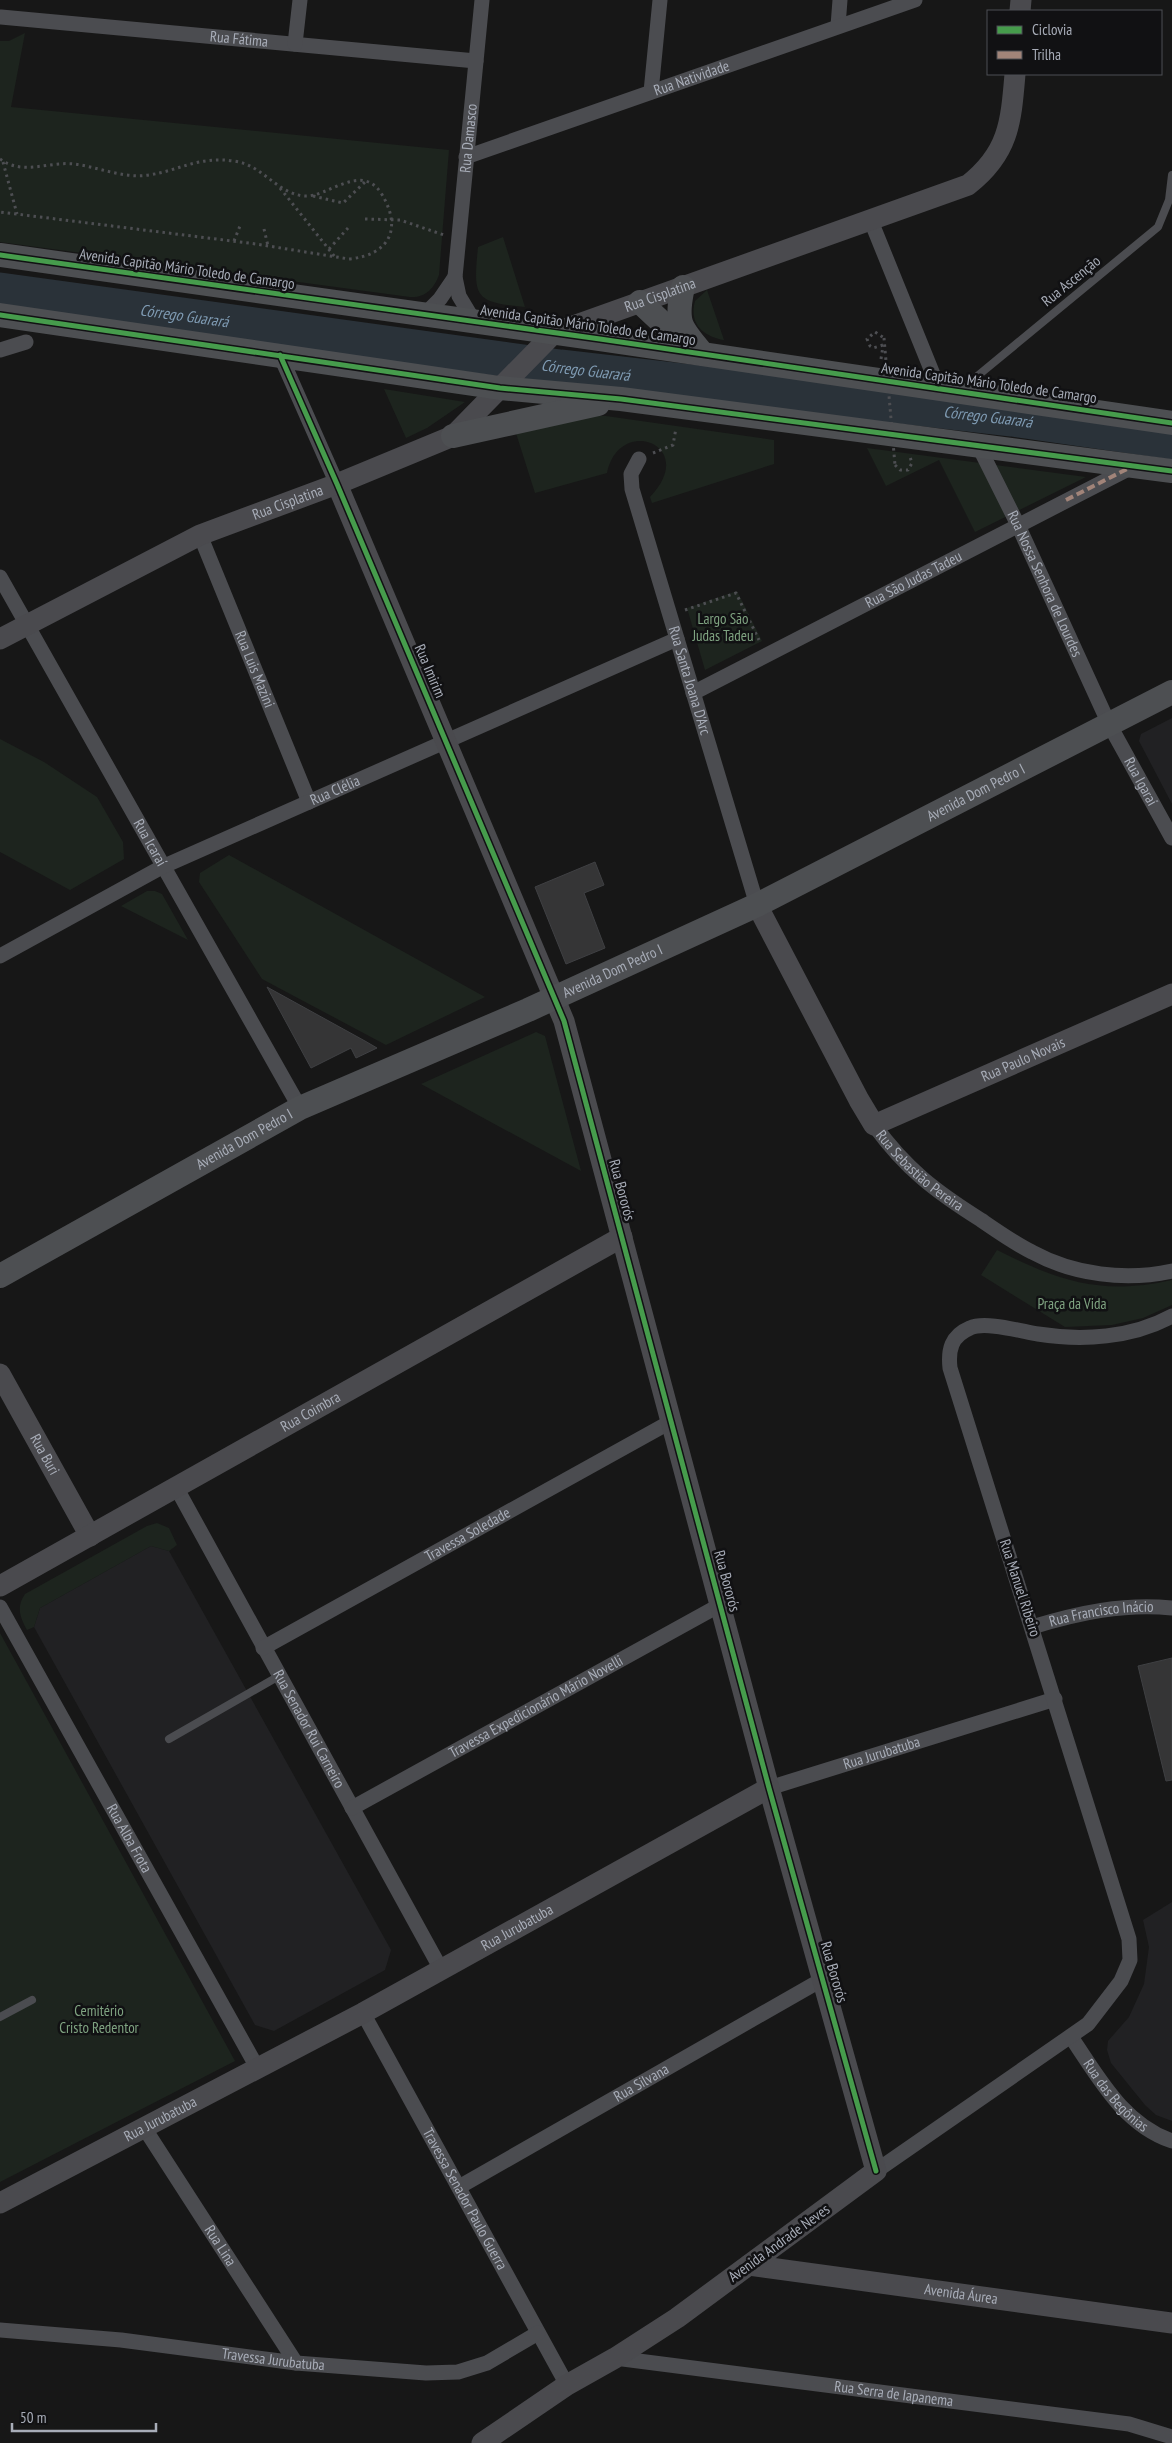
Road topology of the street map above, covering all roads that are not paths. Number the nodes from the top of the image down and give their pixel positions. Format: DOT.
graph roads {
  1 [pos="300,0"];
  2 [pos="482,0"];
  3 [pos="660,0"];
  4 [pos="840,0"];
  5 [pos="916,0"];
  6 [pos="1,16"];
  7 [pos="838,26"];
  8 [pos="295,44"];
  9 [pos="476,61"];
  10 [pos="1015,75"];
  11 [pos="651,92"];
  12 [pos="466,157"];
  13 [pos="1172,175"];
  14 [pos="871,221"];
  15 [pos="0,255"];
  16 [pos="455,277"];
  17 [pos="683,287"];
  18 [pos="640,302"];
  19 [pos="0,315"];
  20 [pos="423,316"];
  21 [pos="474,322"];
  22 [pos="546,340"];
  23 [pos="26,342"];
  24 [pos="0,350"];
  25 [pos="698,353"];
  26 [pos="280,355"];
  27 [pos="500,388"];
  28 [pos="949,390"];
  29 [pos="621,400"];
  30 [pos="1172,423"];
  31 [pos="453,436"];
  32 [pos="978,445"];
  33 [pos="638,459"];
  34 [pos="1133,466"];
  35 [pos="1172,472"];
  36 [pos="337,484"];
  37 [pos="1018,525"];
  38 [pos="200,536"];
  39 [pos="0,577"];
  40 [pos="27,625"];
  41 [pos="0,639"];
  42 [pos="677,639"];
  43 [pos="1172,692"];
  44 [pos="693,693"];
  45 [pos="1109,724"];
  46 [pos="446,741"];
  47 [pos="309,802"];
  48 [pos="1172,838"];
  49 [pos="162,867"];
  50 [pos="757,904"];
  51 [pos="0,956"];
  52 [pos="1172,994"];
  53 [pos="554,998"];
  54 [pos="300,1108"];
  55 [pos="874,1125"];
  56 [pos="622,1237"];
  57 [pos="1172,1271"];
  58 [pos="0,1276"];
  59 [pos="1172,1316"];
  60 [pos="0,1374"];
  61 [pos="672,1421"];
  62 [pos="176,1487"];
  63 [pos="90,1536"];
  64 [pos="0,1586"];
  65 [pos="720,1605"];
  66 [pos="0,1607"];
  67 [pos="1172,1608"];
  68 [pos="1032,1627"];
  69 [pos="263,1648"];
  70 [pos="279,1676"];
  71 [pos="1055,1699"];
  72 [pos="169,1739"];
  73 [pos="769,1788"];
  74 [pos="352,1808"];
  75 [pos="442,1971"];
  76 [pos="823,1978"];
  77 [pos="32,2000"];
  78 [pos="364,2013"];
  79 [pos="0,2017"];
  80 [pos="1071,2037"];
  81 [pos="258,2069"];
  82 [pos="145,2129"];
  83 [pos="1172,2141"];
  84 [pos="876,2171"];
  85 [pos="458,2187"];
  86 [pos="0,2203"];
  87 [pos="750,2265"];
  88 [pos="1172,2323"];
  89 [pos="0,2330"];
  90 [pos="538,2332"];
  91 [pos="615,2358"];
  92 [pos="296,2363"];
  93 [pos="567,2385"];
  94 [pos="1172,2437"];
  95 [pos="482,2443"];
  1 -- 8 [label="street"];
  2 -- 9 [label="street, Rua Damasco"];
  3 -- 11 [label="street"];
  4 -- 7 [label="street"];
  5 -- 7 [label="street, Rua Natividade"];
  6 -- 8 [label="street, Rua Fátima"];
  7 -- 11 [label="street, Rua Natividade"];
  8 -- 9 [label="street, Rua Fátima"];
  9 -- 12 [label="street, Rua Damasco"];
  10 -- 14 [label="street, Rua Cisplatina"];
  11 -- 12 [label="street, Rua Natividade"];
  12 -- 16 [label="street, Rua Damasco"];
  13 -- 28 [label="lane, Rua Ascenção"];
  14 -- 17 [label="street, Rua Cisplatina"];
  14 -- 28 [label="street"];
  15 -- 20 [label="main road, Avenida Capitão Mário Toledo de Camargo"];
  16 -- 20 [label="street, Rua Damasco"];
  16 -- 21 [label="street, Rua Damasco"];
  17 -- 18 [label="street, Rua Cisplatina"];
  17 -- 25 [label="main road"];
  18 -- 22 [label="street, Rua Cisplatina"];
  18 -- 25 [label="main road"];
  19 -- 26 [label="main road"];
  20 -- 21 [label="main road, Avenida Capitão Mário Toledo de Camargo"];
  21 -- 22 [label="main road, Avenida Capitão Mário Toledo de Camargo"];
  22 -- 25 [label="main road, Avenida Capitão Mário Toledo de Camargo"];
  22 -- 27 [label="street, Rua Cisplatina"];
  23 -- 24 [label="street"];
  25 -- 28 [label="main road, Avenida Capitão Mário Toledo de Camargo"];
  26 -- 27 [label="main road"];
  26 -- 36 [label="street, Rua Imirim"];
  27 -- 29 [label="main road"];
  27 -- 31 [label="street, Rua Cisplatina"];
  28 -- 30 [label="main road, Avenida Capitão Mário Toledo de Camargo"];
  29 -- 31 [label="main road"];
  29 -- 32 [label="main road"];
  31 -- 36 [label="street, Rua Cisplatina"];
  32 -- 34 [label="main road"];
  32 -- 37 [label="street, Rua Nossa Senhora de Lourdes"];
  33 -- 42 [label="street, Rua Santa Joana D'Arc"];
  34 -- 35 [label="main road"];
  34 -- 37 [label="street, Rua São Judas Tadeu"];
  36 -- 38 [label="street, Rua Cisplatina"];
  36 -- 46 [label="street, Rua Imirim"];
  37 -- 44 [label="street, Rua São Judas Tadeu"];
  37 -- 45 [label="street, Rua Nossa Senhora de Lourdes"];
  38 -- 40 [label="street, Rua Cisplatina"];
  38 -- 47 [label="street, Rua Luis Mazini"];
  39 -- 40 [label="street, Rua Icaraí"];
  40 -- 41 [label="street, Rua Cisplatina"];
  40 -- 49 [label="street, Rua Icaraí"];
  42 -- 44 [label="street, Rua Santa Joana D'Arc"];
  42 -- 46 [label="street, Rua Clélia"];
  43 -- 45 [label="main road, Avenida Dom Pedro I"];
  44 -- 50 [label="street, Rua Santa Joana D'Arc"];
  45 -- 48 [label="street, Rua Igaraí"];
  45 -- 50 [label="main road, Avenida Dom Pedro I"];
  46 -- 47 [label="street, Rua Clélia"];
  46 -- 53 [label="street, Rua Imirim"];
  47 -- 49 [label="street, Rua Clélia"];
  49 -- 51 [label="street, Rua Clélia"];
  49 -- 54 [label="street, Rua Icaraí"];
  50 -- 53 [label="main road, Avenida Dom Pedro I"];
  50 -- 55 [label="street, Rua Sebastião Pereira"];
  52 -- 55 [label="street, Rua Paulo Novais"];
  53 -- 54 [label="main road, Avenida Dom Pedro I"];
  53 -- 56 [label="street, Rua Bororós"];
  54 -- 58 [label="main road, Avenida Dom Pedro I"];
  55 -- 57 [label="street, Rua Sebastião Pereira"];
  56 -- 61 [label="street, Rua Bororós"];
  56 -- 62 [label="street, Rua Coimbra"];
  59 -- 68 [label="street, Rua Manuel Ribeiro"];
  60 -- 63 [label="street, Rua Buri"];
  61 -- 65 [label="street, Rua Bororós"];
  61 -- 69 [label="street, Travessa Soledade"];
  62 -- 63 [label="street, Rua Coimbra"];
  62 -- 69 [label="street, Rua Senador Rui Carneiro"];
  63 -- 64 [label="street, Rua Coimbra"];
  65 -- 73 [label="street, Rua Bororós"];
  65 -- 74 [label="street, Travessa Expedicionário Mário Novelli"];
  66 -- 81 [label="street, Rua Alba Frota"];
  67 -- 68 [label="street, Rua Francisco Inácio"];
  68 -- 71 [label="street, Rua Manuel Ribeiro"];
  69 -- 70 [label="street, Rua Senador Rui Carneiro"];
  70 -- 72 [label="lane"];
  70 -- 74 [label="street, Rua Senador Rui Carneiro"];
  71 -- 73 [label="street, Rua Jurubatuba"];
  71 -- 80 [label="street, Rua Manuel Ribeiro"];
  73 -- 75 [label="street, Rua Jurubatuba"];
  73 -- 76 [label="street, Rua Bororós"];
  74 -- 75 [label="street, Rua Senador Rui Carneiro"];
  75 -- 78 [label="street, Rua Jurubatuba"];
  76 -- 84 [label="street, Rua Bororós"];
  76 -- 85 [label="street, Rua Silvana"];
  77 -- 79 [label="lane"];
  78 -- 81 [label="street, Rua Jurubatuba"];
  78 -- 85 [label="street, Travessa Senador Paulo Guerra"];
  80 -- 83 [label="street, Rua das Begônias"];
  80 -- 84 [label="street, Avenida Andrade Neves"];
  81 -- 82 [label="street, Rua Jurubatuba"];
  82 -- 86 [label="street, Rua Jurubatuba"];
  82 -- 92 [label="street, Rua Lina"];
  84 -- 87 [label="street, Avenida Andrade Neves"];
  85 -- 90 [label="street, Travessa Senador Paulo Guerra"];
  87 -- 88 [label="street, Avenida Áurea"];
  87 -- 91 [label="street, Avenida Andrade Neves"];
  89 -- 92 [label="street, Travessa Jurubatuba"];
  90 -- 92 [label="street, Travessa Jurubatuba"];
  90 -- 93 [label="street, Travessa Senador Paulo Guerra"];
  91 -- 93 [label="street, Avenida Andrade Neves"];
  91 -- 94 [label="street, Rua Serra de Iapanema"];
  93 -- 95 [label="street, Avenida Andrade Neves"];
}
